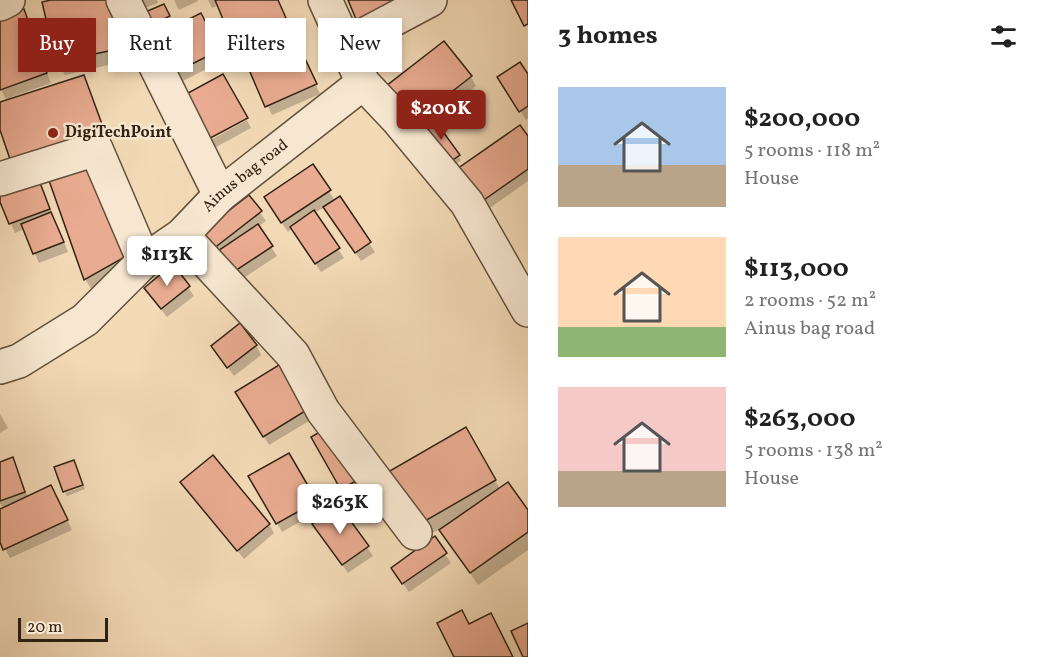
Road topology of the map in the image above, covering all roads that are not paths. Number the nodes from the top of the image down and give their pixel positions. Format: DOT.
graph roads {
  1 [pos="8,0"];
  2 [pos="123,0"];
  3 [pos="325,0"];
  4 [pos="430,0"];
  5 [pos="0,4"];
  6 [pos="333,18"];
  7 [pos="396,18"];
  8 [pos="358,72"];
  9 [pos="363,83"];
  10 [pos="0,179"];
  11 [pos="220,195"];
  12 [pos="182,235"];
  13 [pos="144,261"];
  14 [pos="528,310"];
  15 [pos="0,367"];
  16 [pos="415,533"];
  1 -- 5 [label="street"];
  2 -- 11 [label="street"];
  3 -- 6 [label="street"];
  4 -- 7 [label="street"];
  8 -- 9 [label="street"];
  9 -- 11 [label="street, Ainus bag road"];
  9 -- 14 [label="street"];
  10 -- 13 [label="street"];
  11 -- 12 [label="street, Ainus bag road"];
  12 -- 13 [label="street, Ainus bag road"];
  12 -- 16 [label="street"];
  13 -- 15 [label="street, Ainus bag road"];
}
